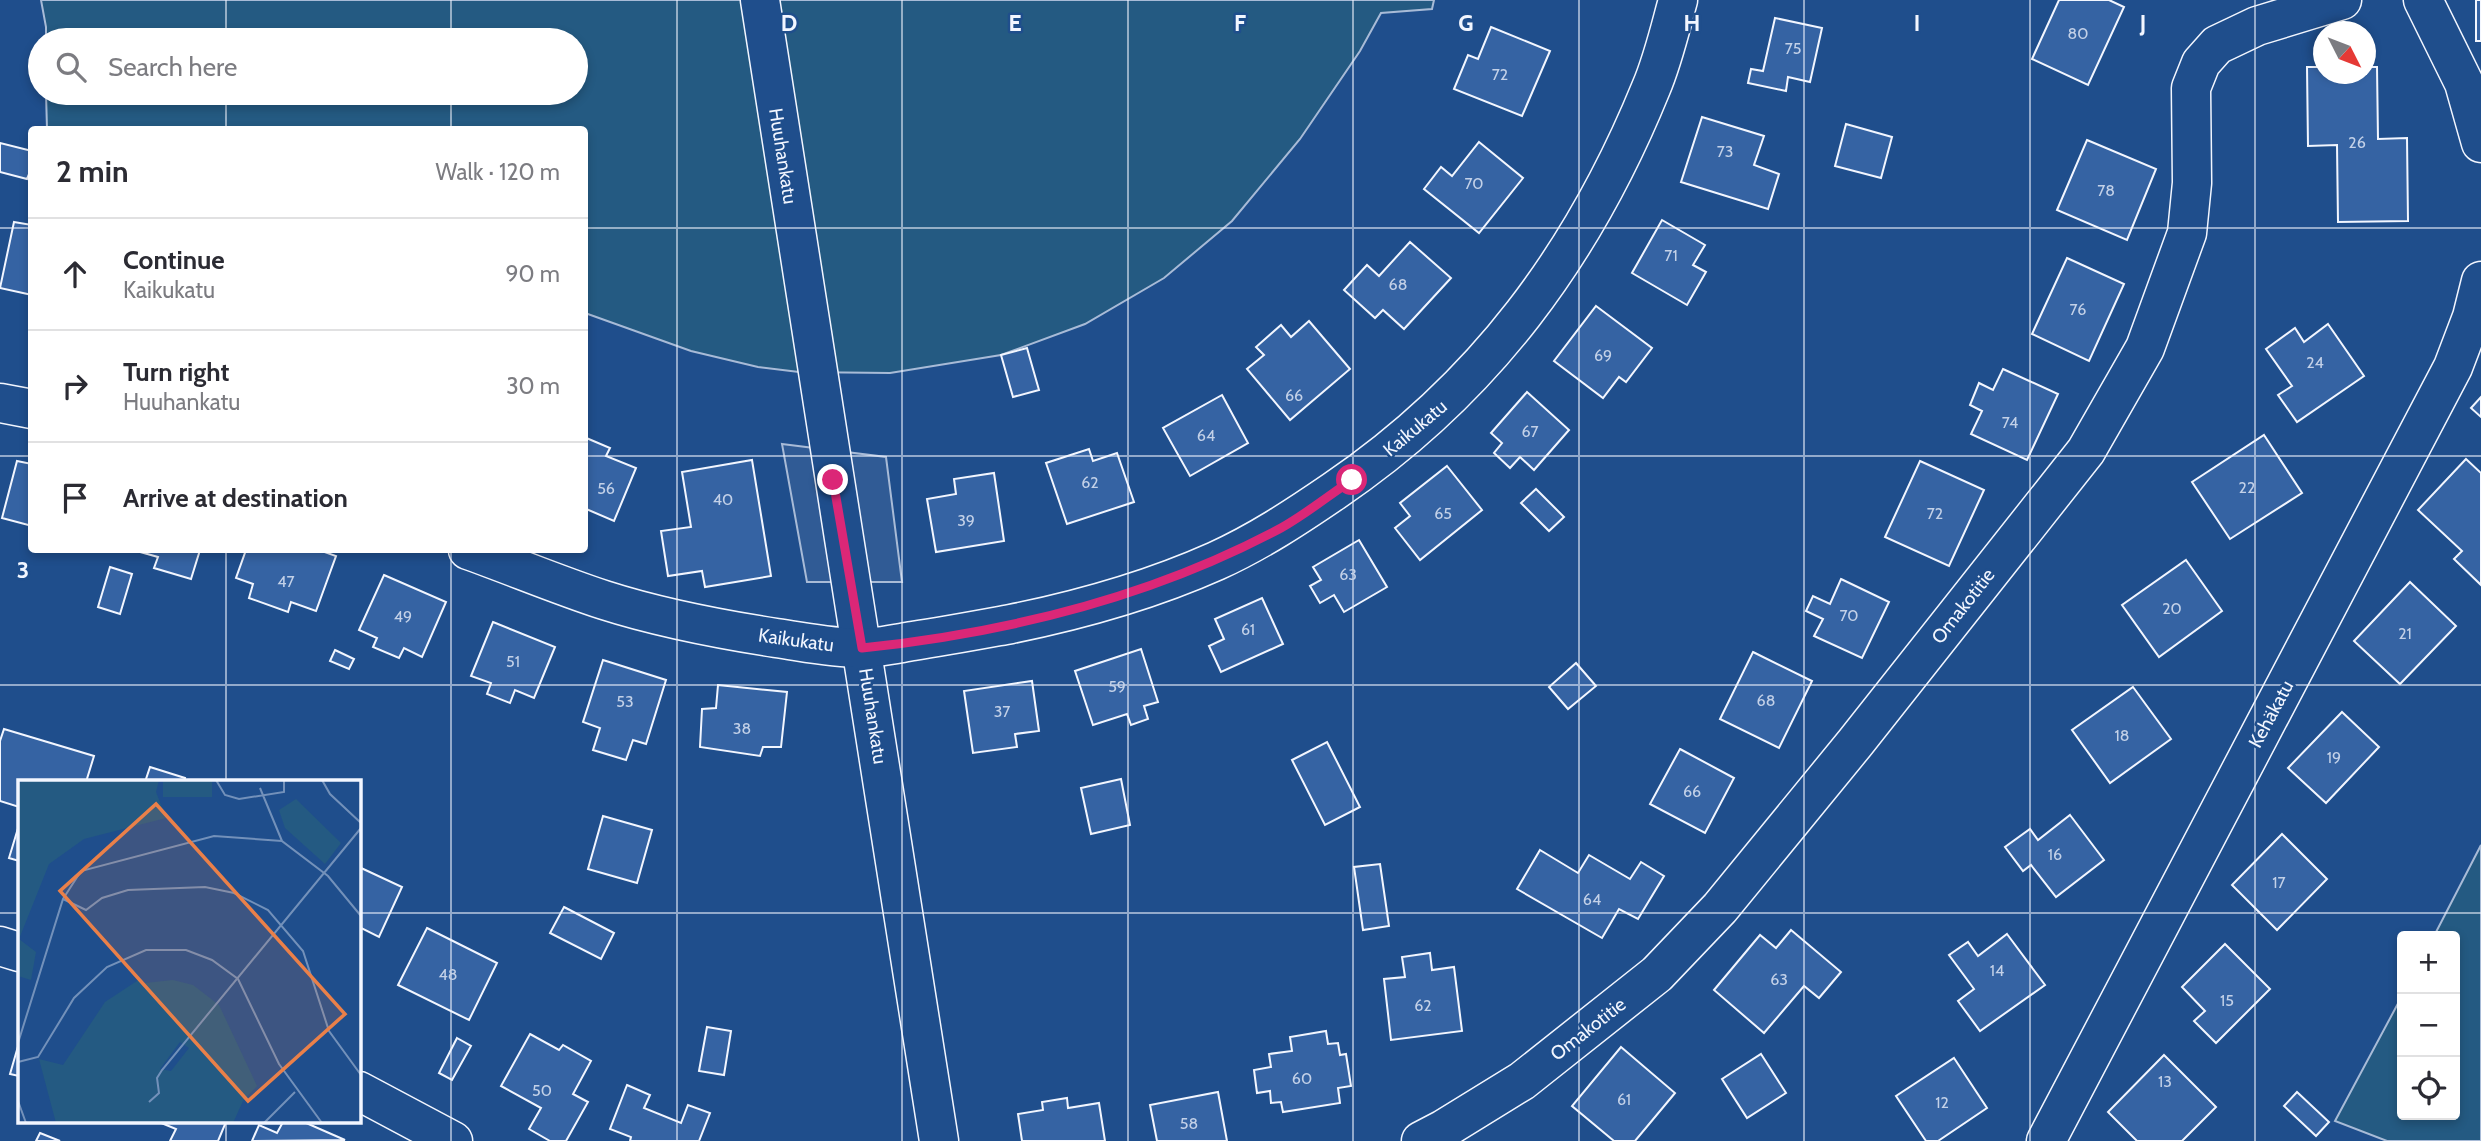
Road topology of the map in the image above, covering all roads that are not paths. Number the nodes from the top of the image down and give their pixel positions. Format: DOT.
graph roads {
  1 [pos="760,0"];
  2 [pos="1678,0"];
  3 [pos="2342,0"];
  4 [pos="2423,0"];
  5 [pos="2481,143"];
  6 [pos="2481,281"];
  7 [pos="0,403"];
  8 [pos="28,408"];
  9 [pos="476,553"];
  10 [pos="862,648"];
  11 [pos="0,946"];
  12 [pos="18,953"];
  13 [pos="360,1092"];
  14 [pos="453,1141"];
  15 [pos="939,1141"];
  16 [pos="1421,1141"];
  17 [pos="2046,1141"];
  1 -- 10 [label="street, Huuhankatu"];
  2 -- 10 [label="street, Kaikukatu"];
  3 -- 16 [label="street, Omakotitie"];
  4 -- 5 [label="street"];
  6 -- 17 [label="street, Kehäkatu"];
  7 -- 8 [label="street"];
  9 -- 10 [label="street, Kaikukatu"];
  10 -- 15 [label="street, Huuhankatu"];
  11 -- 12 [label="street"];
  13 -- 14 [label="street"];
}
